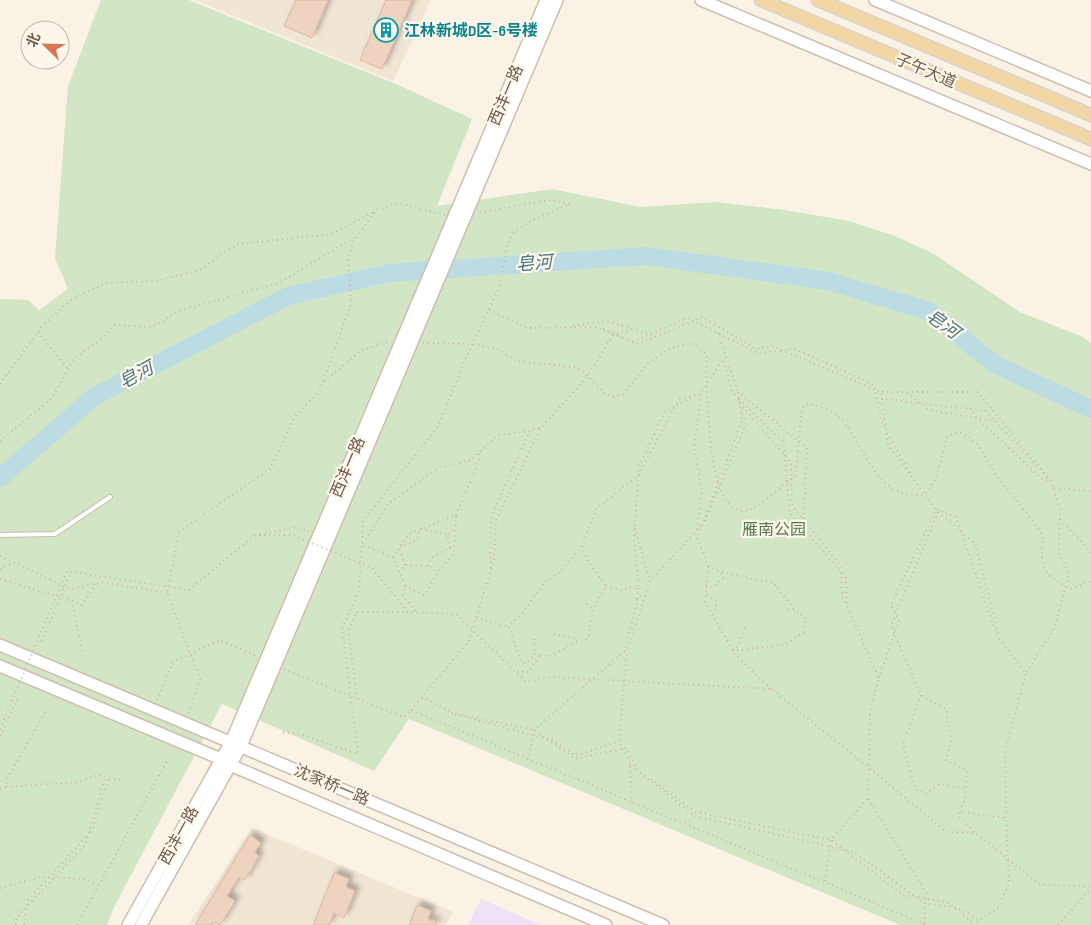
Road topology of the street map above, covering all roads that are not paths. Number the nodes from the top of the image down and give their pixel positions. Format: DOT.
graph roads {
  1 [pos="546,0"];
  2 [pos="557,0"];
  3 [pos="701,0"];
  4 [pos="761,0"];
  5 [pos="818,0"];
  6 [pos="875,0"];
  7 [pos="1091,91"];
  8 [pos="1091,115"];
  9 [pos="1091,139"];
  10 [pos="1091,164"];
  11 [pos="458,219"];
  12 [pos="405,342"];
  13 [pos="110,497"];
  14 [pos="0,535"];
  15 [pos="0,644"];
  16 [pos="270,662"];
  17 [pos="0,666"];
  18 [pos="236,744"];
  19 [pos="225,762"];
  20 [pos="128,925"];
  21 [pos="141,925"];
  22 [pos="606,925"];
  23 [pos="663,925"];
  1 -- 11 [label="main road, 西沣一路"];
  2 -- 11 [label="main road, 西沣一路"];
  3 -- 10 [label="main road"];
  4 -- 9 [label="main road, 子午大道"];
  5 -- 8 [label="main road, 子午大道"];
  6 -- 7 [label="main road"];
  11 -- 12 [label="main road, 西沣一路"];
  12 -- 16 [label="main road, 西沣一路"];
  12 -- 16 [label="main road, 西沣一路"];
  13 -- 14 [label="lane"];
  15 -- 18 [label="main road, 沈家桥一路"];
  16 -- 18 [label="main road, 西沣一路"];
  17 -- 19 [label="main road, 沈家桥一路"];
  18 -- 19 [label="main road, 西沣一路"];
  18 -- 23 [label="main road, 沈家桥一路"];
  19 -- 20 [label="main road, 西沣一路"];
  19 -- 21 [label="main road, 西沣一路"];
  19 -- 22 [label="main road, 沈家桥一路"];
}
